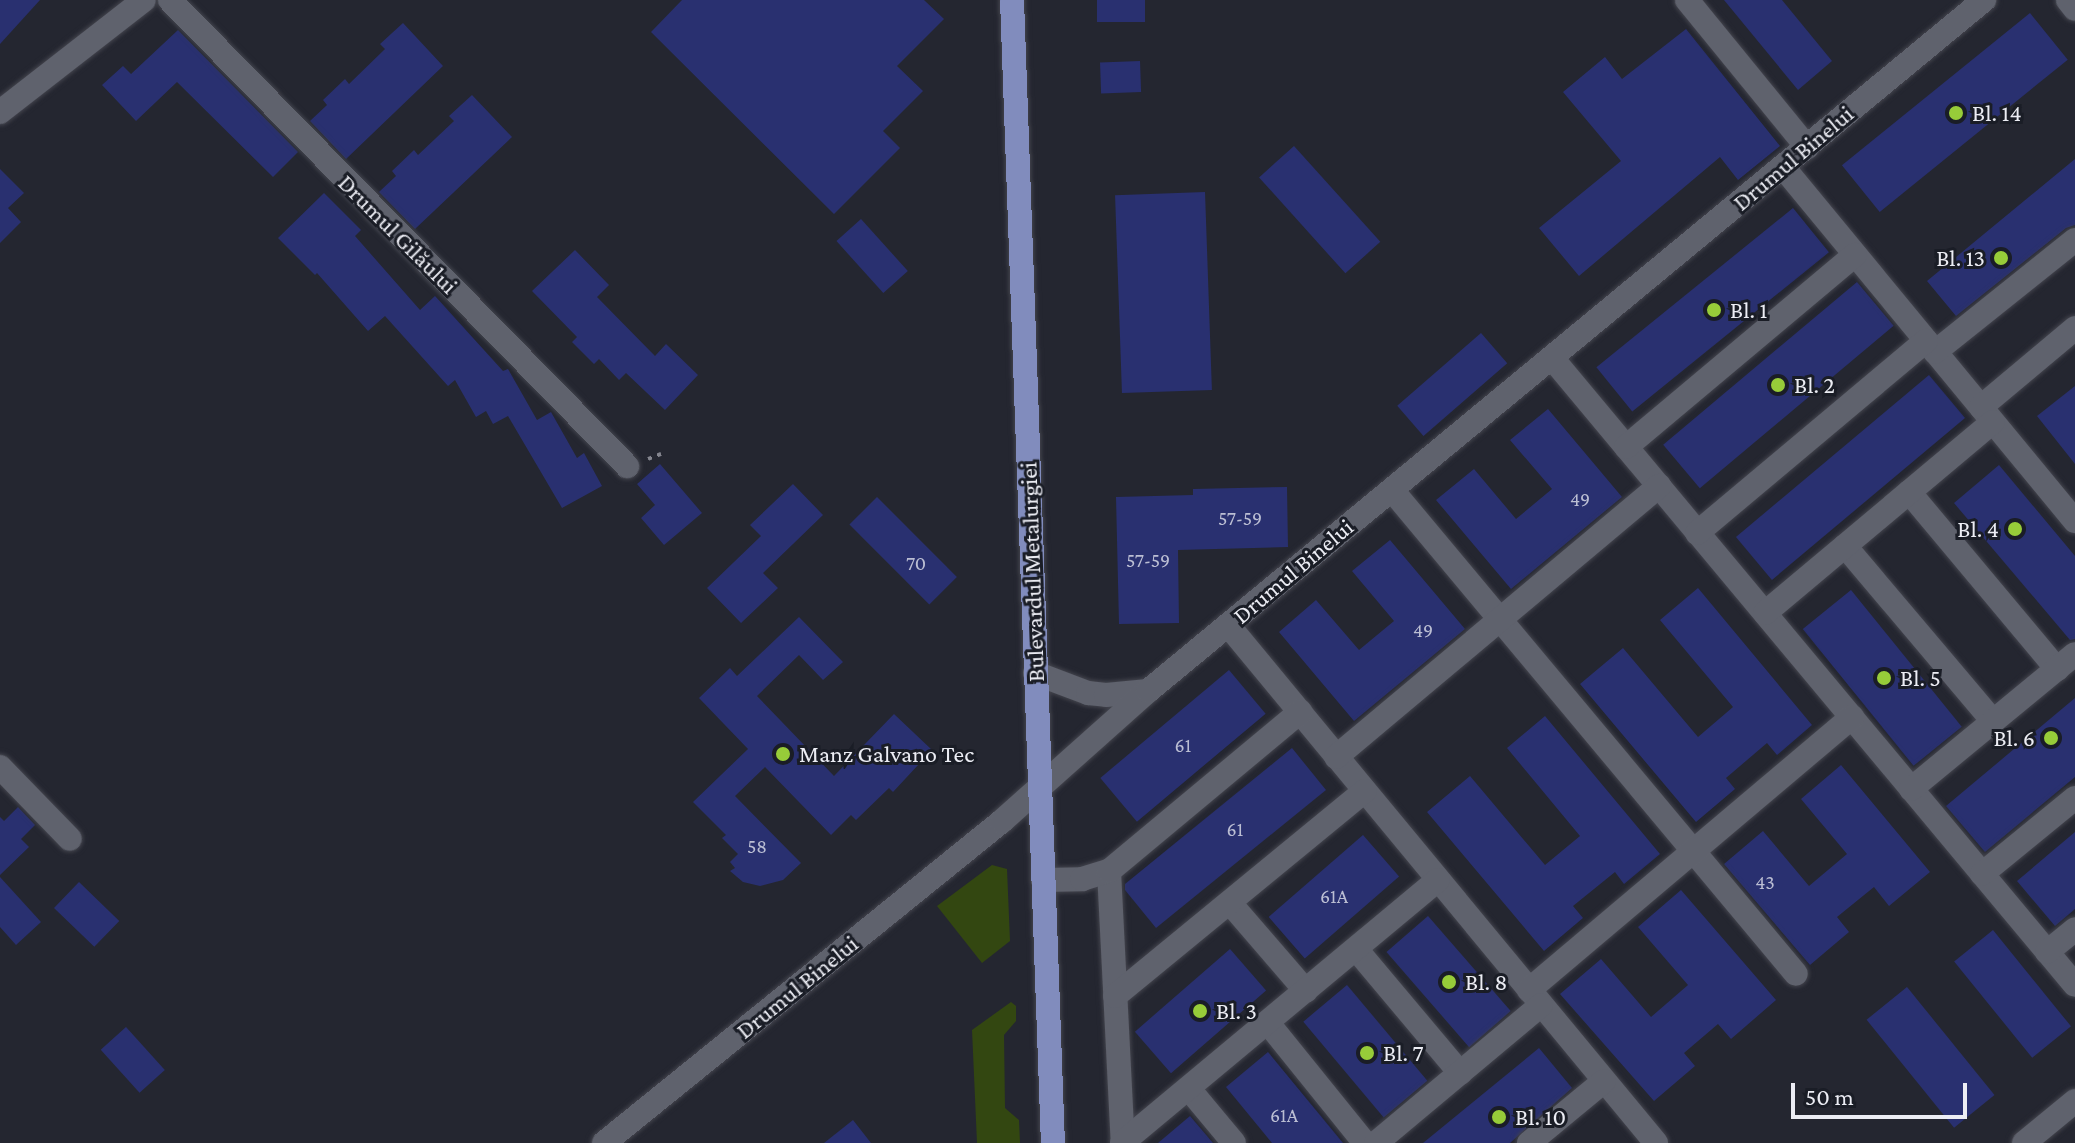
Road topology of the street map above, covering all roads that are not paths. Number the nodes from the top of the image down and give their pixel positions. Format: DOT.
graph roads {
  1 [pos="144,0"];
  2 [pos="170,0"];
  3 [pos="1012,0"];
  4 [pos="1687,0"];
  5 [pos="1984,0"];
  6 [pos="2068,0"];
  7 [pos="2075,9"];
  8 [pos="0,112"];
  9 [pos="1807,147"];
  10 [pos="1783,167"];
  11 [pos="2075,240"];
  12 [pos="1855,255"];
  13 [pos="2070,341"];
  14 [pos="1931,346"];
  15 [pos="1552,358"];
  16 [pos="1987,414"];
  17 [pos="1626,447"];
  18 [pos="627,466"];
  19 [pos="1659,486"];
  20 [pos="1392,490"];
  21 [pos="1909,492"];
  22 [pos="2075,521"];
  23 [pos="1697,533"];
  24 [pos="1845,546"];
  25 [pos="1765,613"];
  26 [pos="1500,619"];
  27 [pos="1228,625"];
  28 [pos="2066,662"];
  29 [pos="1035,673"];
  30 [pos="1148,691"];
  31 [pos="1300,712"];
  32 [pos="1852,717"];
  33 [pos="1993,721"];
  34 [pos="1336,757"];
  35 [pos="0,767"];
  36 [pos="1040,789"];
  37 [pos="1911,789"];
  38 [pos="1365,791"];
  39 [pos="2075,798"];
  40 [pos="70,839"];
  41 [pos="1693,851"];
  42 [pos="1109,871"];
  43 [pos="1982,874"];
  44 [pos="1043,880"];
  45 [pos="1438,880"];
  46 [pos="1230,903"];
  47 [pos="2075,929"];
  48 [pos="1356,949"];
  49 [pos="2047,952"];
  50 [pos="1796,974"];
  51 [pos="2075,985"];
  52 [pos="1306,991"];
  53 [pos="1115,996"];
  54 [pos="1535,997"];
  55 [pos="1268,1023"];
  56 [pos="1460,1073"];
  57 [pos="1604,1081"];
  58 [pos="1189,1089"];
  59 [pos="2075,1101"];
  60 [pos="604,1143"];
  61 [pos="1053,1143"];
  62 [pos="1123,1143"];
  63 [pos="1234,1143"];
  64 [pos="1365,1143"];
  65 [pos="1376,1143"];
  66 [pos="1529,1143"];
  67 [pos="1656,1143"];
  68 [pos="2024,1143"];
  1 -- 8 [label="street"];
  2 -- 18 [label="street, Drumul Gilăului"];
  3 -- 29 [label="main road, Bulevardul Metalurgiei"];
  4 -- 9 [label="street"];
  5 -- 9 [label="street, Drumul Binelui"];
  6 -- 7 [label="street"];
  9 -- 10 [label="street, Drumul Binelui"];
  10 -- 12 [label="street"];
  10 -- 15 [label="street, Drumul Binelui"];
  11 -- 14 [label="street"];
  12 -- 14 [label="street"];
  12 -- 17 [label="street"];
  13 -- 16 [label="street"];
  14 -- 16 [label="street"];
  14 -- 23 [label="street"];
  15 -- 17 [label="street"];
  15 -- 20 [label="street, Drumul Binelui"];
  16 -- 21 [label="street"];
  16 -- 22 [label="street"];
  17 -- 19 [label="street"];
  19 -- 23 [label="street"];
  19 -- 26 [label="street"];
  20 -- 26 [label="street"];
  20 -- 27 [label="street, Drumul Binelui"];
  21 -- 24 [label="street"];
  21 -- 28 [label="street"];
  23 -- 25 [label="street"];
  24 -- 25 [label="street"];
  24 -- 33 [label="street"];
  25 -- 32 [label="street"];
  26 -- 34 [label="street"];
  26 -- 41 [label="street"];
  27 -- 30 [label="street, Drumul Binelui"];
  27 -- 31 [label="street"];
  28 -- 33 [label="street"];
  29 -- 30 [label="street"];
  29 -- 36 [label="main road, Bulevardul Metalurgiei"];
  30 -- 36 [label="street, Drumul Binelui"];
  31 -- 34 [label="street"];
  31 -- 42 [label="street"];
  32 -- 37 [label="street"];
  32 -- 41 [label="street"];
  33 -- 37 [label="street"];
  34 -- 38 [label="street"];
  35 -- 40 [label="street"];
  36 -- 44 [label="main road, Bulevardul Metalurgiei"];
  36 -- 60 [label="street, Drumul Binelui"];
  37 -- 43 [label="street"];
  38 -- 45 [label="street"];
  38 -- 46 [label="street"];
  39 -- 43 [label="street"];
  41 -- 50 [label="street"];
  41 -- 54 [label="street"];
  42 -- 44 [label="street"];
  42 -- 53 [label="street"];
  43 -- 49 [label="street"];
  44 -- 61 [label="main road, Bulevardul Metalurgiei"];
  45 -- 48 [label="street"];
  45 -- 54 [label="street"];
  46 -- 52 [label="street"];
  46 -- 53 [label="street"];
  47 -- 49 [label="street"];
  48 -- 52 [label="street"];
  48 -- 56 [label="street"];
  49 -- 51 [label="street"];
  52 -- 55 [label="street"];
  53 -- 62 [label="street"];
  54 -- 56 [label="street"];
  54 -- 57 [label="street"];
  55 -- 58 [label="street"];
  55 -- 64 [label="street"];
  56 -- 65 [label="street"];
  57 -- 66 [label="street"];
  57 -- 67 [label="street"];
  58 -- 62 [label="street"];
  58 -- 63 [label="street"];
  59 -- 68 [label="street"];
}
